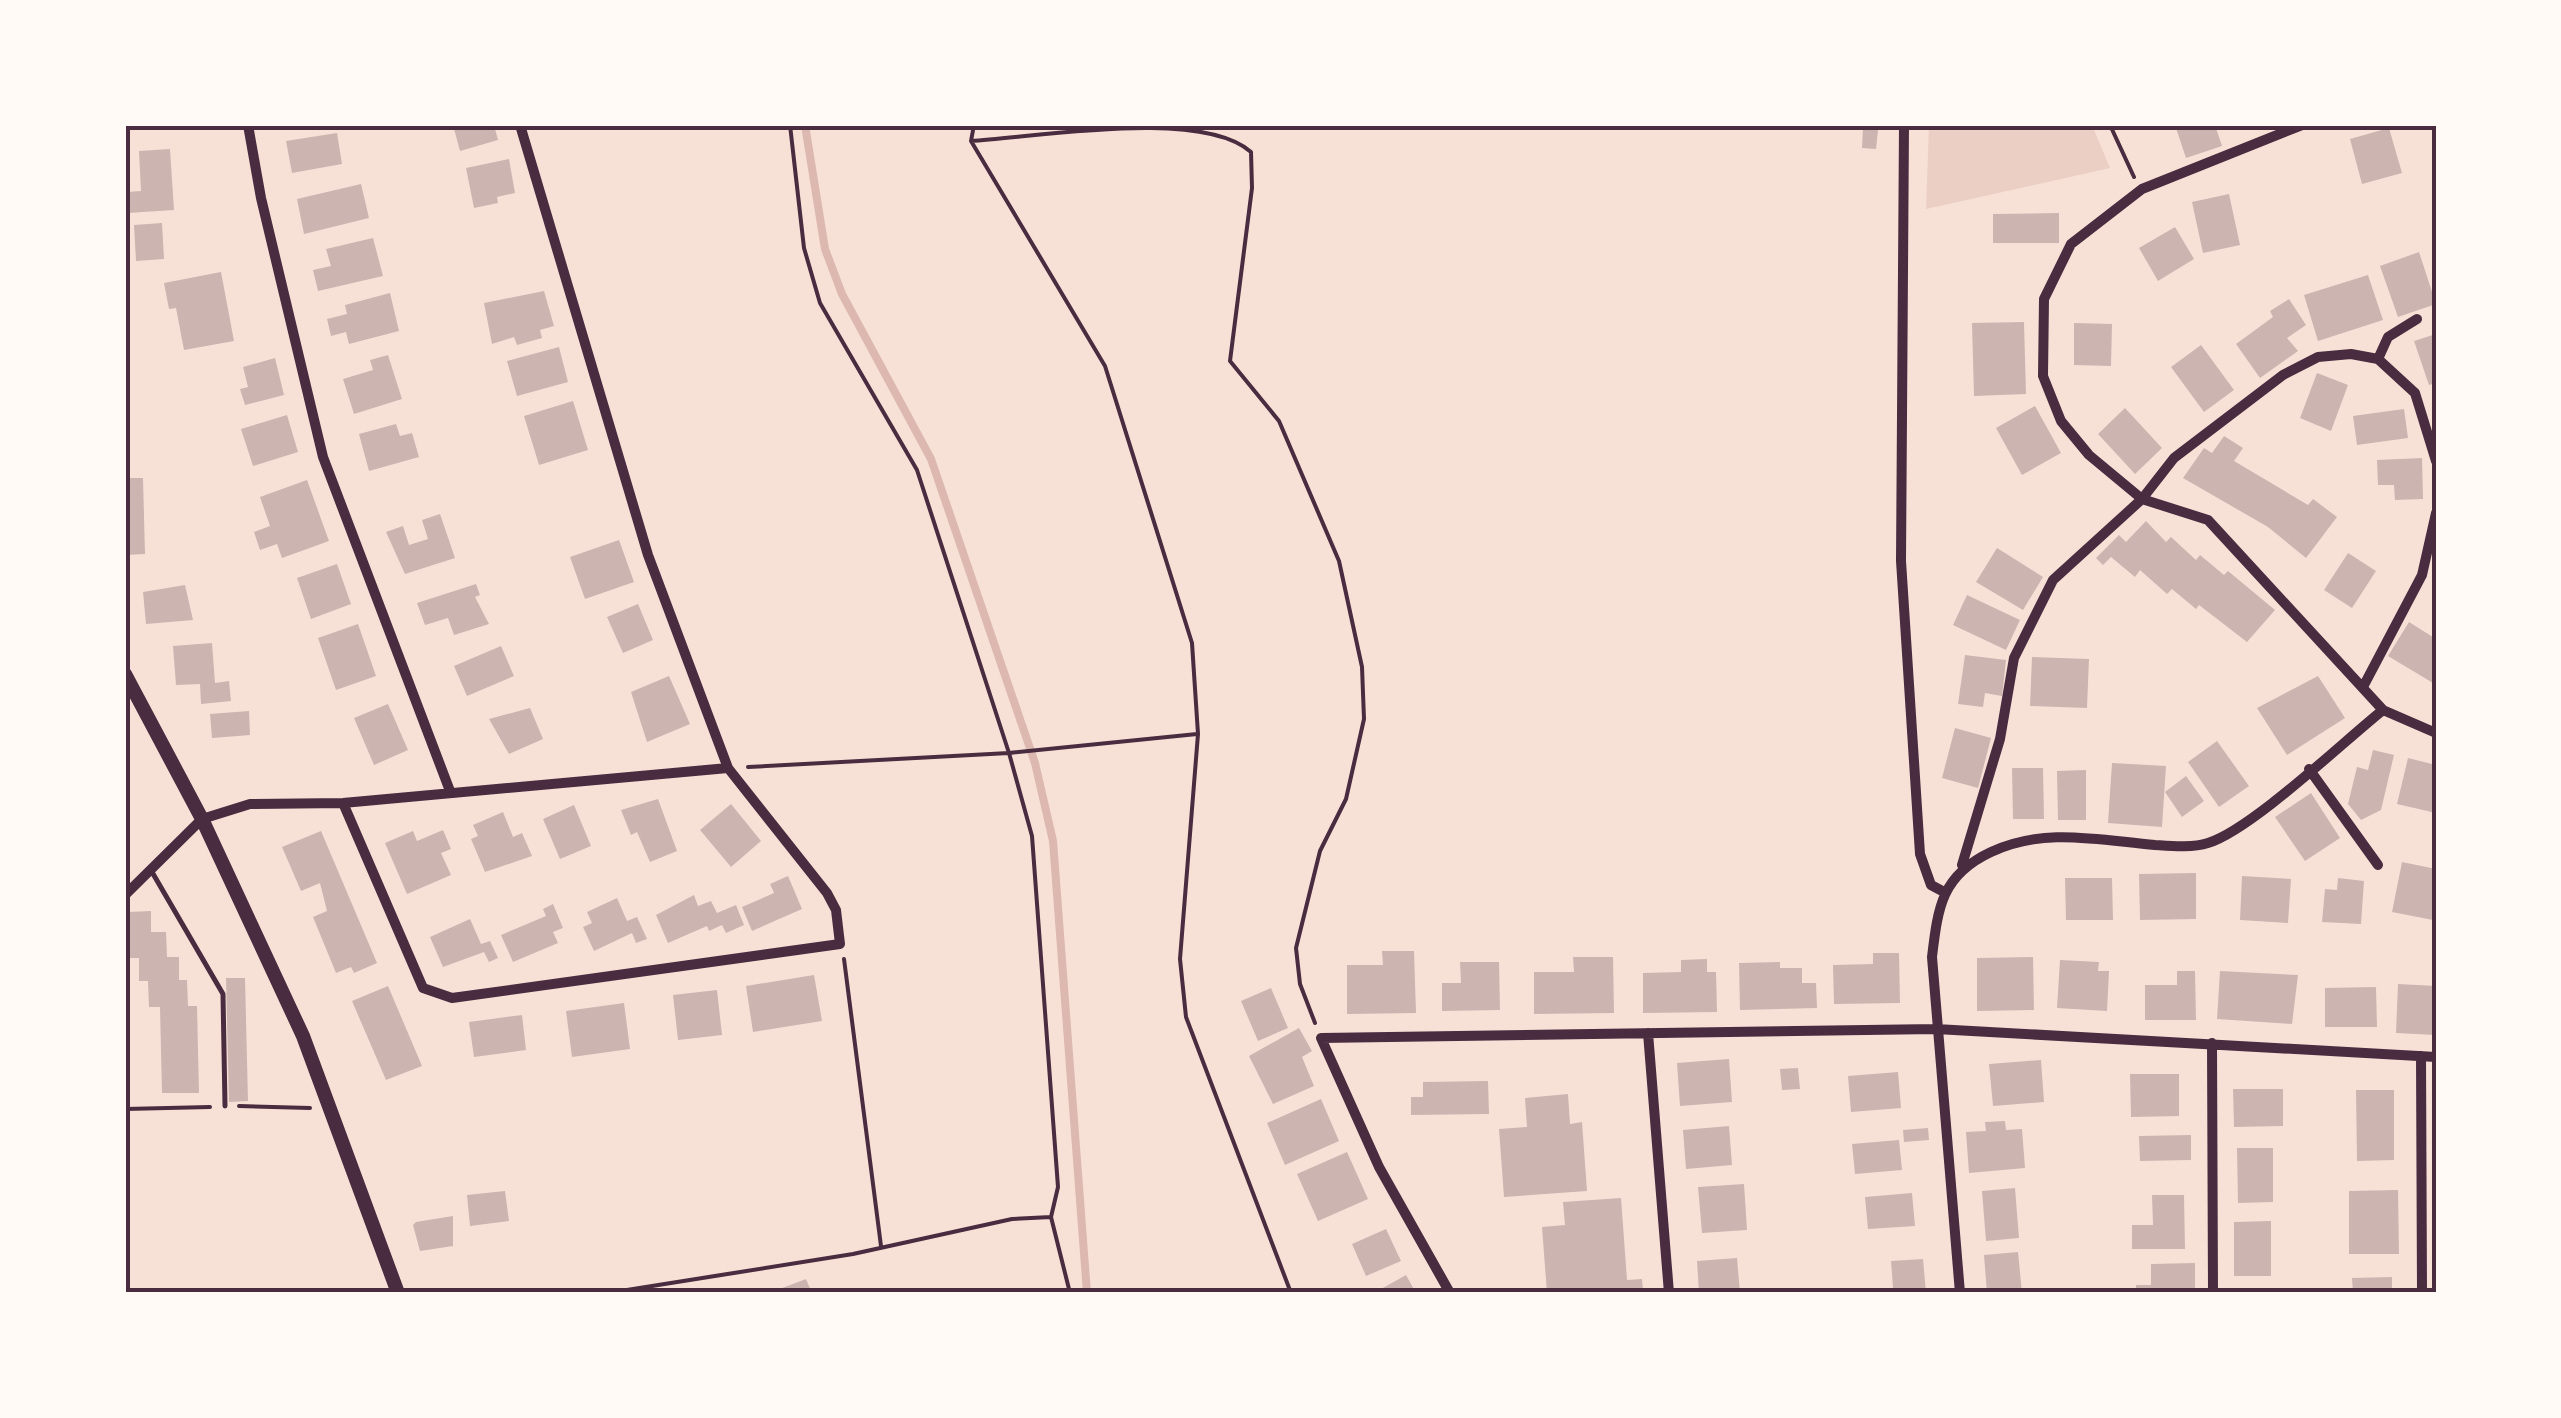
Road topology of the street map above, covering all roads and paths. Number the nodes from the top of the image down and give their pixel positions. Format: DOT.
graph roads {
  1 [pos="248,125"];
  2 [pos="520,125"];
  3 [pos="790,125"];
  4 [pos="974,125"];
  5 [pos="1904,125"];
  6 [pos="2110,125"];
  7 [pos="2302,125"];
  8 [pos="971,142"];
  9 [pos="2142,189"];
  10 [pos="2418,319"];
  11 [pos="2378,359"];
  12 [pos="2436,461"];
  13 [pos="2142,499"];
  14 [pos="2436,514"];
  15 [pos="127,681"];
  16 [pos="2363,687"];
  17 [pos="2383,710"];
  18 [pos="2436,733"];
  19 [pos="1198,734"];
  20 [pos="1009,753"];
  21 [pos="728,768"];
  22 [pos="2310,769"];
  23 [pos="450,792"];
  24 [pos="343,803"];
  25 [pos="202,819"];
  26 [pos="1962,865"];
  27 [pos="2378,865"];
  28 [pos="150,869"];
  29 [pos="1946,893"];
  30 [pos="125,895"];
  31 [pos="840,944"];
  32 [pos="1936,1028"];
  33 [pos="1648,1033"];
  34 [pos="1320,1038"];
  35 [pos="2212,1043"];
  36 [pos="2422,1056"];
  37 [pos="2436,1057"];
  38 [pos="225,1106"];
  39 [pos="1051,1218"];
  40 [pos="881,1246"];
  41 [pos="398,1293"];
  42 [pos="608,1293"];
  43 [pos="1070,1293"];
  44 [pos="1291,1293"];
  45 [pos="1450,1293"];
  46 [pos="1670,1293"];
  47 [pos="1960,1293"];
  48 [pos="2213,1293"];
  49 [pos="2422,1293"];
  1 -- 23 [label="street"];
  2 -- 21 [label="street"];
  3 -- 20 [label="path"];
  4 -- 8 [label="path"];
  5 -- 29 [label="street"];
  6 -- 9 [label="path"];
  7 -- 9 [label="street"];
  8 -- 19 [label="path"];
  8 -- 34 [label="path"];
  9 -- 13 [label="street"];
  10 -- 11 [label="street"];
  11 -- 12 [label="street"];
  11 -- 13 [label="street"];
  13 -- 16 [label="street"];
  13 -- 26 [label="street"];
  14 -- 16 [label="street"];
  15 -- 25 [label="street"];
  16 -- 17 [label="street"];
  17 -- 18 [label="street"];
  17 -- 22 [label="street"];
  19 -- 20 [label="path"];
  19 -- 44 [label="path"];
  20 -- 21 [label="path"];
  20 -- 39 [label="path"];
  21 -- 23 [label="street"];
  21 -- 31 [label="street"];
  22 -- 26 [label="street"];
  22 -- 27 [label="street"];
  23 -- 24 [label="street"];
  24 -- 25 [label="street"];
  24 -- 31 [label="street"];
  25 -- 28 [label="street"];
  25 -- 41 [label="street"];
  26 -- 29 [label="street"];
  28 -- 30 [label="street"];
  28 -- 38 [label="lane"];
  29 -- 32 [label="street"];
  31 -- 40 [label="path"];
  32 -- 33 [label="street"];
  32 -- 35 [label="street"];
  32 -- 47 [label="street"];
  33 -- 34 [label="street"];
  33 -- 46 [label="street"];
  34 -- 45 [label="street"];
  35 -- 36 [label="street"];
  35 -- 48 [label="street"];
  36 -- 37 [label="street"];
  36 -- 49 [label="street"];
  39 -- 40 [label="path"];
  39 -- 43 [label="path"];
  40 -- 42 [label="path"];
}
